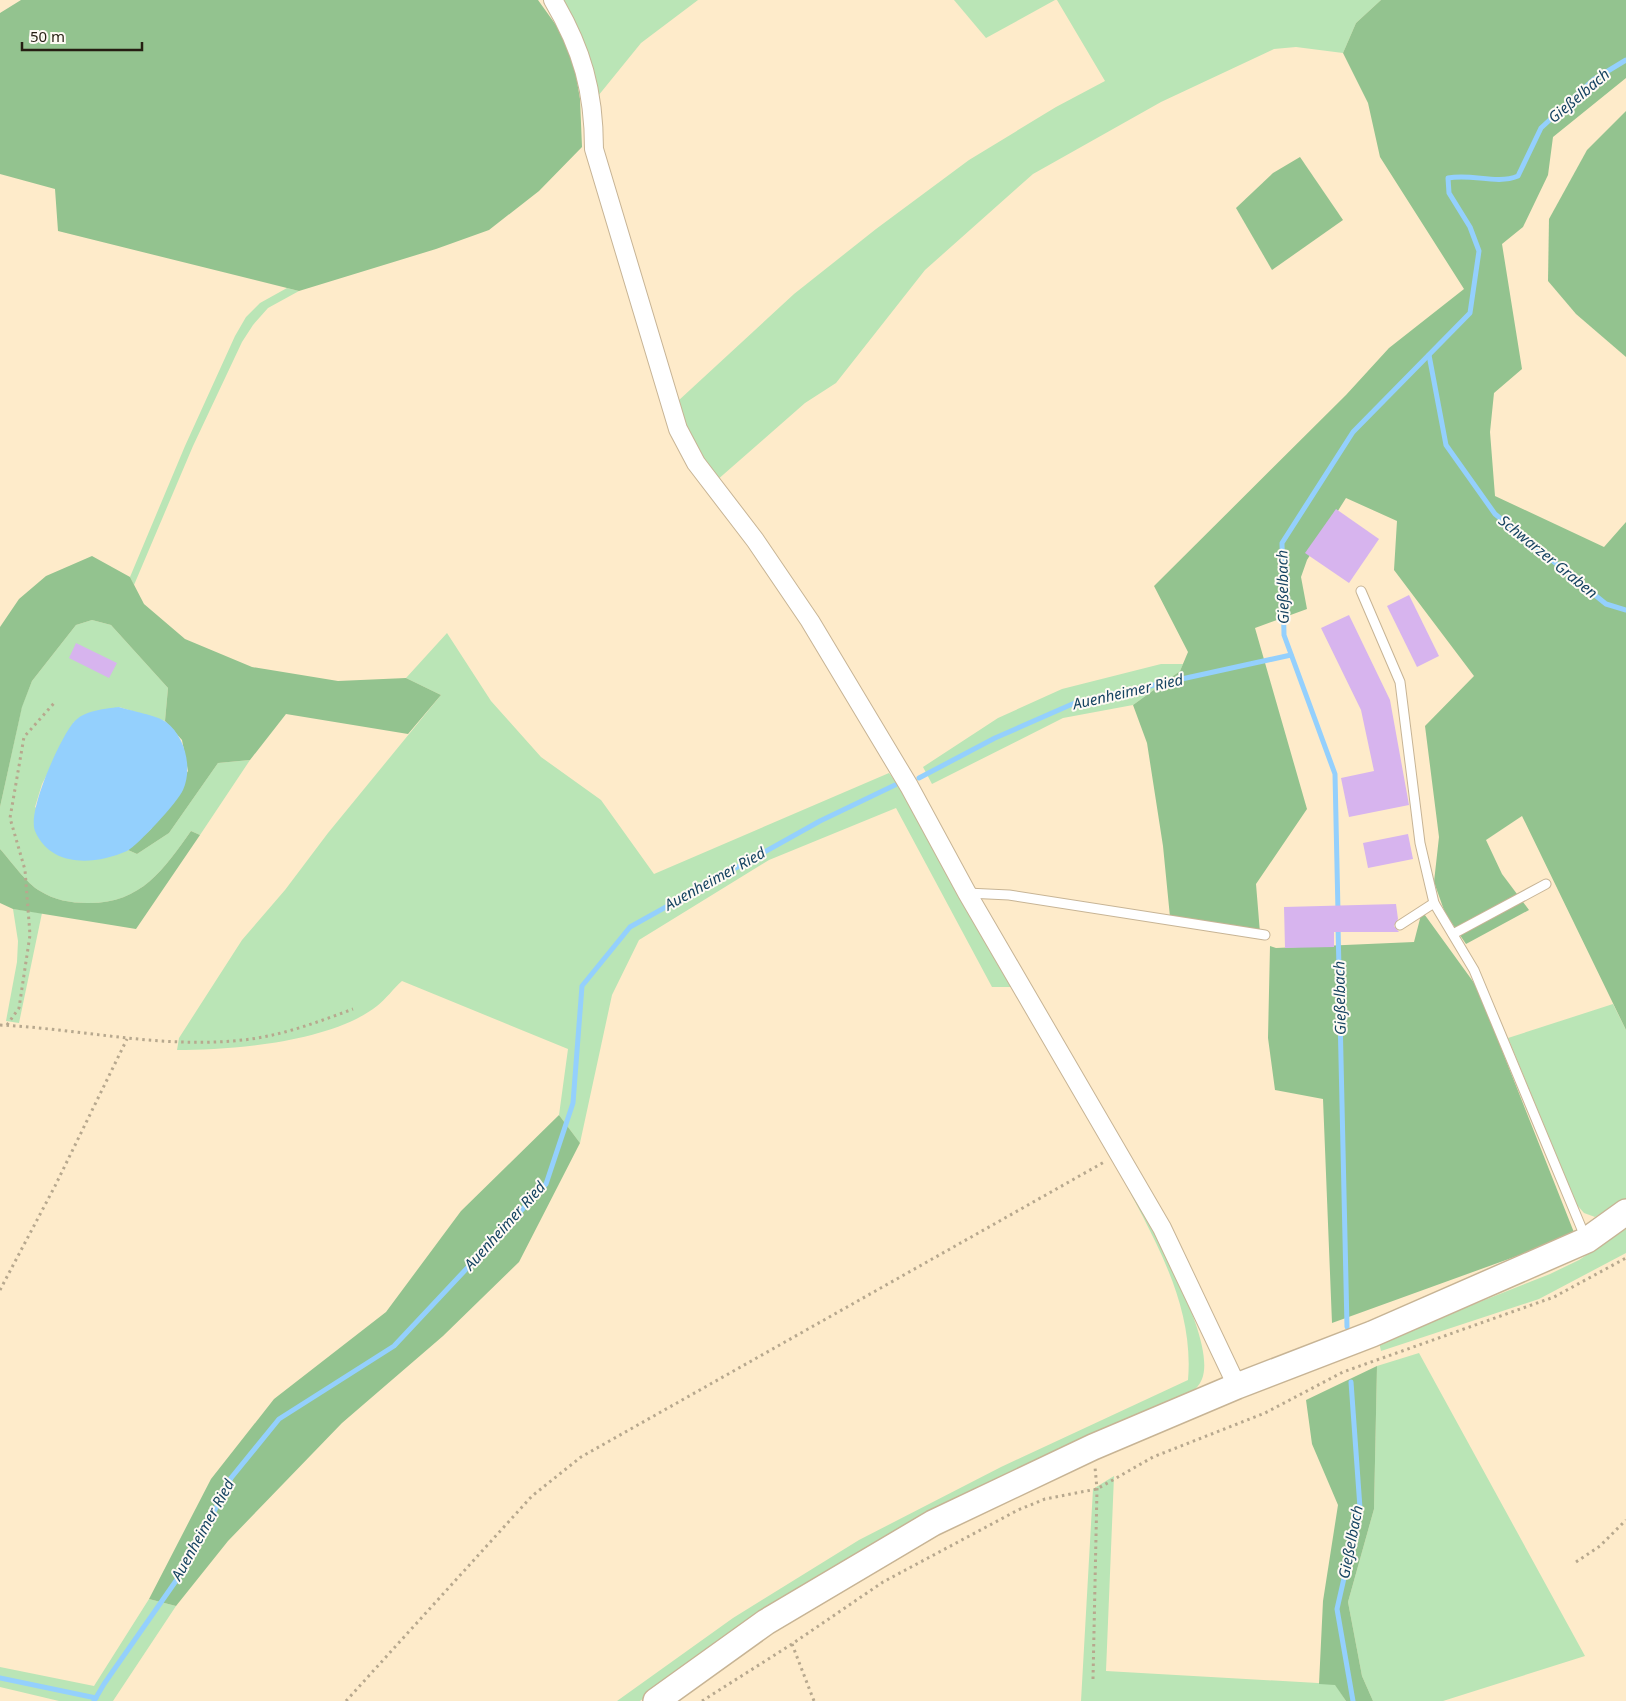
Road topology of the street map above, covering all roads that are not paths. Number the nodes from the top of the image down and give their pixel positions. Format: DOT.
graph roads {
  1 [pos="553,0"];
  2 [pos="1362,591"];
  3 [pos="1546,884"];
  4 [pos="967,894"];
  5 [pos="1434,904"];
  6 [pos="1400,925"];
  7 [pos="1453,934"];
  8 [pos="1265,935"];
  9 [pos="1626,1212"];
  10 [pos="1587,1240"];
  11 [pos="1237,1386"];
  12 [pos="656,1701"];
  1 -- 4 [label="street"];
  2 -- 5 [label="lane"];
  3 -- 7 [label="lane"];
  4 -- 8 [label="lane"];
  4 -- 11 [label="street"];
  5 -- 6 [label="lane"];
  5 -- 7 [label="lane"];
  7 -- 10 [label="lane"];
  9 -- 10 [label="main road"];
  10 -- 11 [label="main road"];
  11 -- 12 [label="main road"];
}
